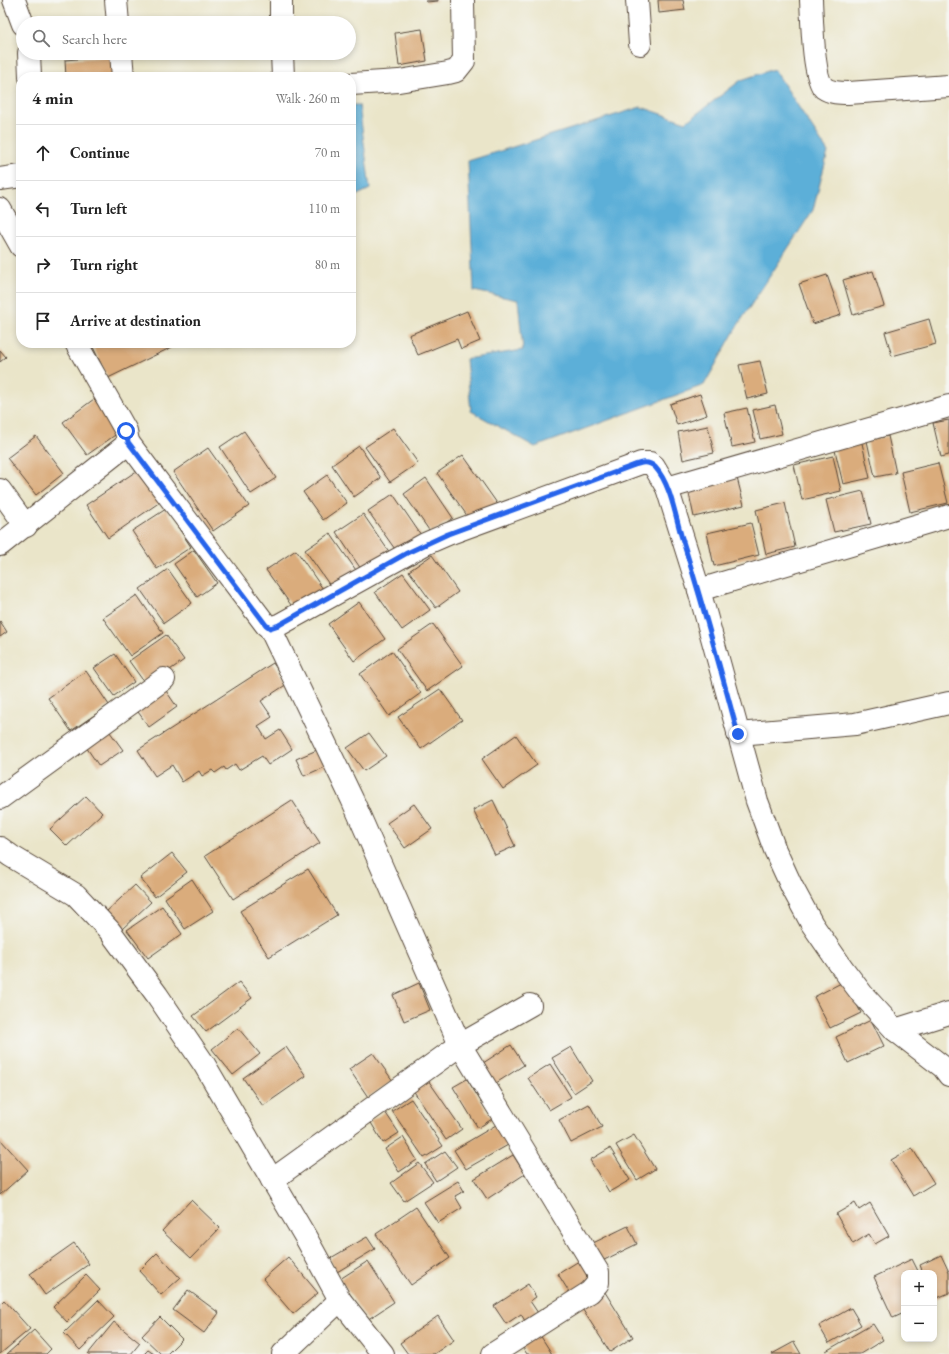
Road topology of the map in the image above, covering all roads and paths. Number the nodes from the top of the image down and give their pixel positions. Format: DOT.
graph roads {
  1 [pos="14,0"];
  2 [pos="116,0"];
  3 [pos="281,0"];
  4 [pos="463,0"];
  5 [pos="637,0"];
  6 [pos="811,0"];
  7 [pos="20,16"];
  8 [pos="117,16"];
  9 [pos="282,16"];
  10 [pos="640,44"];
  11 [pos="29,60"];
  12 [pos="122,60"];
  13 [pos="282,60"];
  14 [pos="30,72"];
  15 [pos="123,72"];
  16 [pos="283,72"];
  17 [pos="356,84"];
  18 [pos="949,86"];
  19 [pos="16,177"];
  20 [pos="0,179"];
  21 [pos="0,209"];
  22 [pos="16,237"];
  23 [pos="79,348"];
  24 [pos="949,406"];
  25 [pos="128,442"];
  26 [pos="667,488"];
  27 [pos="0,490"];
  28 [pos="949,516"];
  29 [pos="26,526"];
  30 [pos="0,545"];
  31 [pos="699,590"];
  32 [pos="270,628"];
  33 [pos="164,679"];
  34 [pos="949,702"];
  35 [pos="738,734"];
  36 [pos="0,798"];
  37 [pos="0,848"];
  38 [pos="530,1005"];
  39 [pos="949,1013"];
  40 [pos="895,1030"];
  41 [pos="460,1045"];
  42 [pos="949,1074"];
  43 [pos="272,1180"];
  44 [pos="340,1300"];
  45 [pos="283,1354"];
  46 [pos="383,1354"];
  47 [pos="493,1354"];
  1 -- 7 [label="street"];
  2 -- 8 [label="street"];
  3 -- 9 [label="street"];
  4 -- 17 [label="street"];
  5 -- 10 [label="street"];
  6 -- 18 [label="street"];
  11 -- 14 [label="street"];
  12 -- 15 [label="street"];
  13 -- 16 [label="street"];
  19 -- 20 [label="street"];
  21 -- 22 [label="street"];
  23 -- 25 [label="street"];
  24 -- 26 [label="street"];
  25 -- 29 [label="street"];
  25 -- 32 [label="street"];
  26 -- 31 [label="street"];
  26 -- 32 [label="street"];
  27 -- 29 [label="street"];
  28 -- 31 [label="street"];
  29 -- 30 [label="street"];
  31 -- 35 [label="street"];
  32 -- 41 [label="street"];
  33 -- 36 [label="street"];
  34 -- 35 [label="street"];
  35 -- 40 [label="street"];
  37 -- 43 [label="street"];
  38 -- 41 [label="street"];
  39 -- 40 [label="street"];
  40 -- 42 [label="street"];
  41 -- 43 [label="street"];
  41 -- 47 [label="street"];
  43 -- 44 [label="street"];
  44 -- 45 [label="street"];
  44 -- 46 [label="street"];
}
